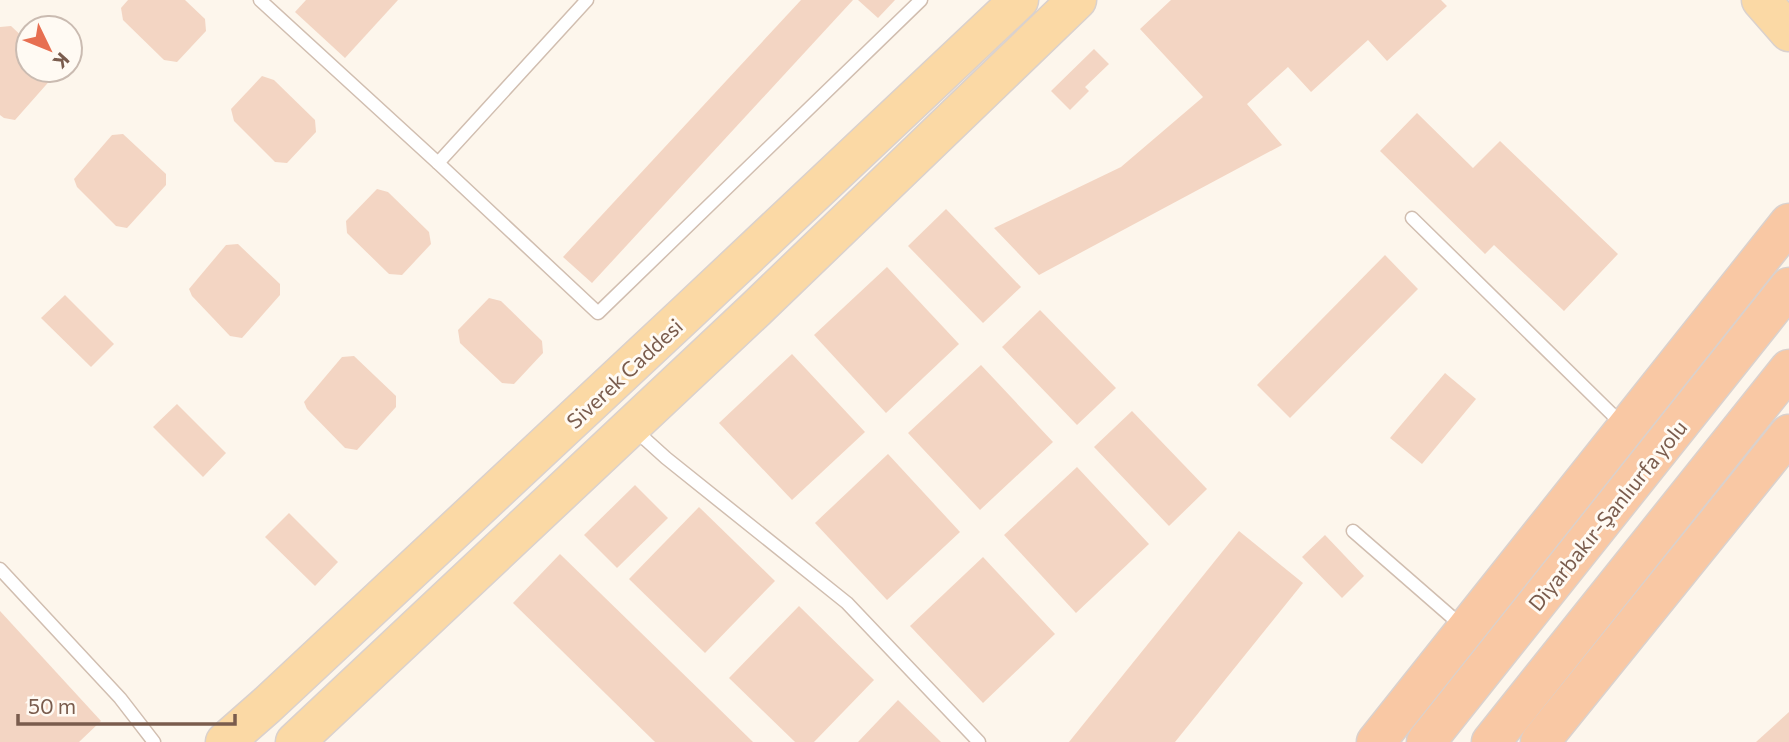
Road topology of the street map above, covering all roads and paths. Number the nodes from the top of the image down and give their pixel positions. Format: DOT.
graph roads {
  1 [pos="260,0"];
  2 [pos="587,0"];
  3 [pos="920,0"];
  4 [pos="1019,0"];
  5 [pos="1077,0"];
  6 [pos="1761,0"];
  7 [pos="1789,32"];
  8 [pos="438,163"];
  9 [pos="1412,218"];
  10 [pos="1789,223"];
  11 [pos="1789,287"];
  12 [pos="1789,369"];
  13 [pos="631,427"];
  14 [pos="1626,427"];
  15 [pos="1789,434"];
  16 [pos="1353,531"];
  17 [pos="0,569"];
  18 [pos="1465,629"];
  19 [pos="154,742"];
  20 [pos="225,742"];
  21 [pos="295,742"];
  22 [pos="979,742"];
  23 [pos="1376,742"];
  24 [pos="1426,742"];
  25 [pos="1491,742"];
  26 [pos="1541,742"];
  1 -- 8 [label="lane"];
  2 -- 8 [label="lane"];
  3 -- 8 [label="lane"];
  4 -- 20 [label="main road, Siverek Caddesi"];
  5 -- 13 [label="main road, Siverek Caddesi"];
  6 -- 7 [label="main road"];
  9 -- 14 [label="lane"];
  10 -- 14 [label="highway"];
  11 -- 24 [label="highway, Diyarbakır-Şanlıurfa yolu"];
  12 -- 25 [label="highway"];
  13 -- 21 [label="main road, Siverek Caddesi"];
  13 -- 22 [label="lane"];
  14 -- 18 [label="highway"];
  15 -- 26 [label="highway"];
  16 -- 18 [label="lane"];
  17 -- 19 [label="lane"];
  18 -- 23 [label="highway"];
}
